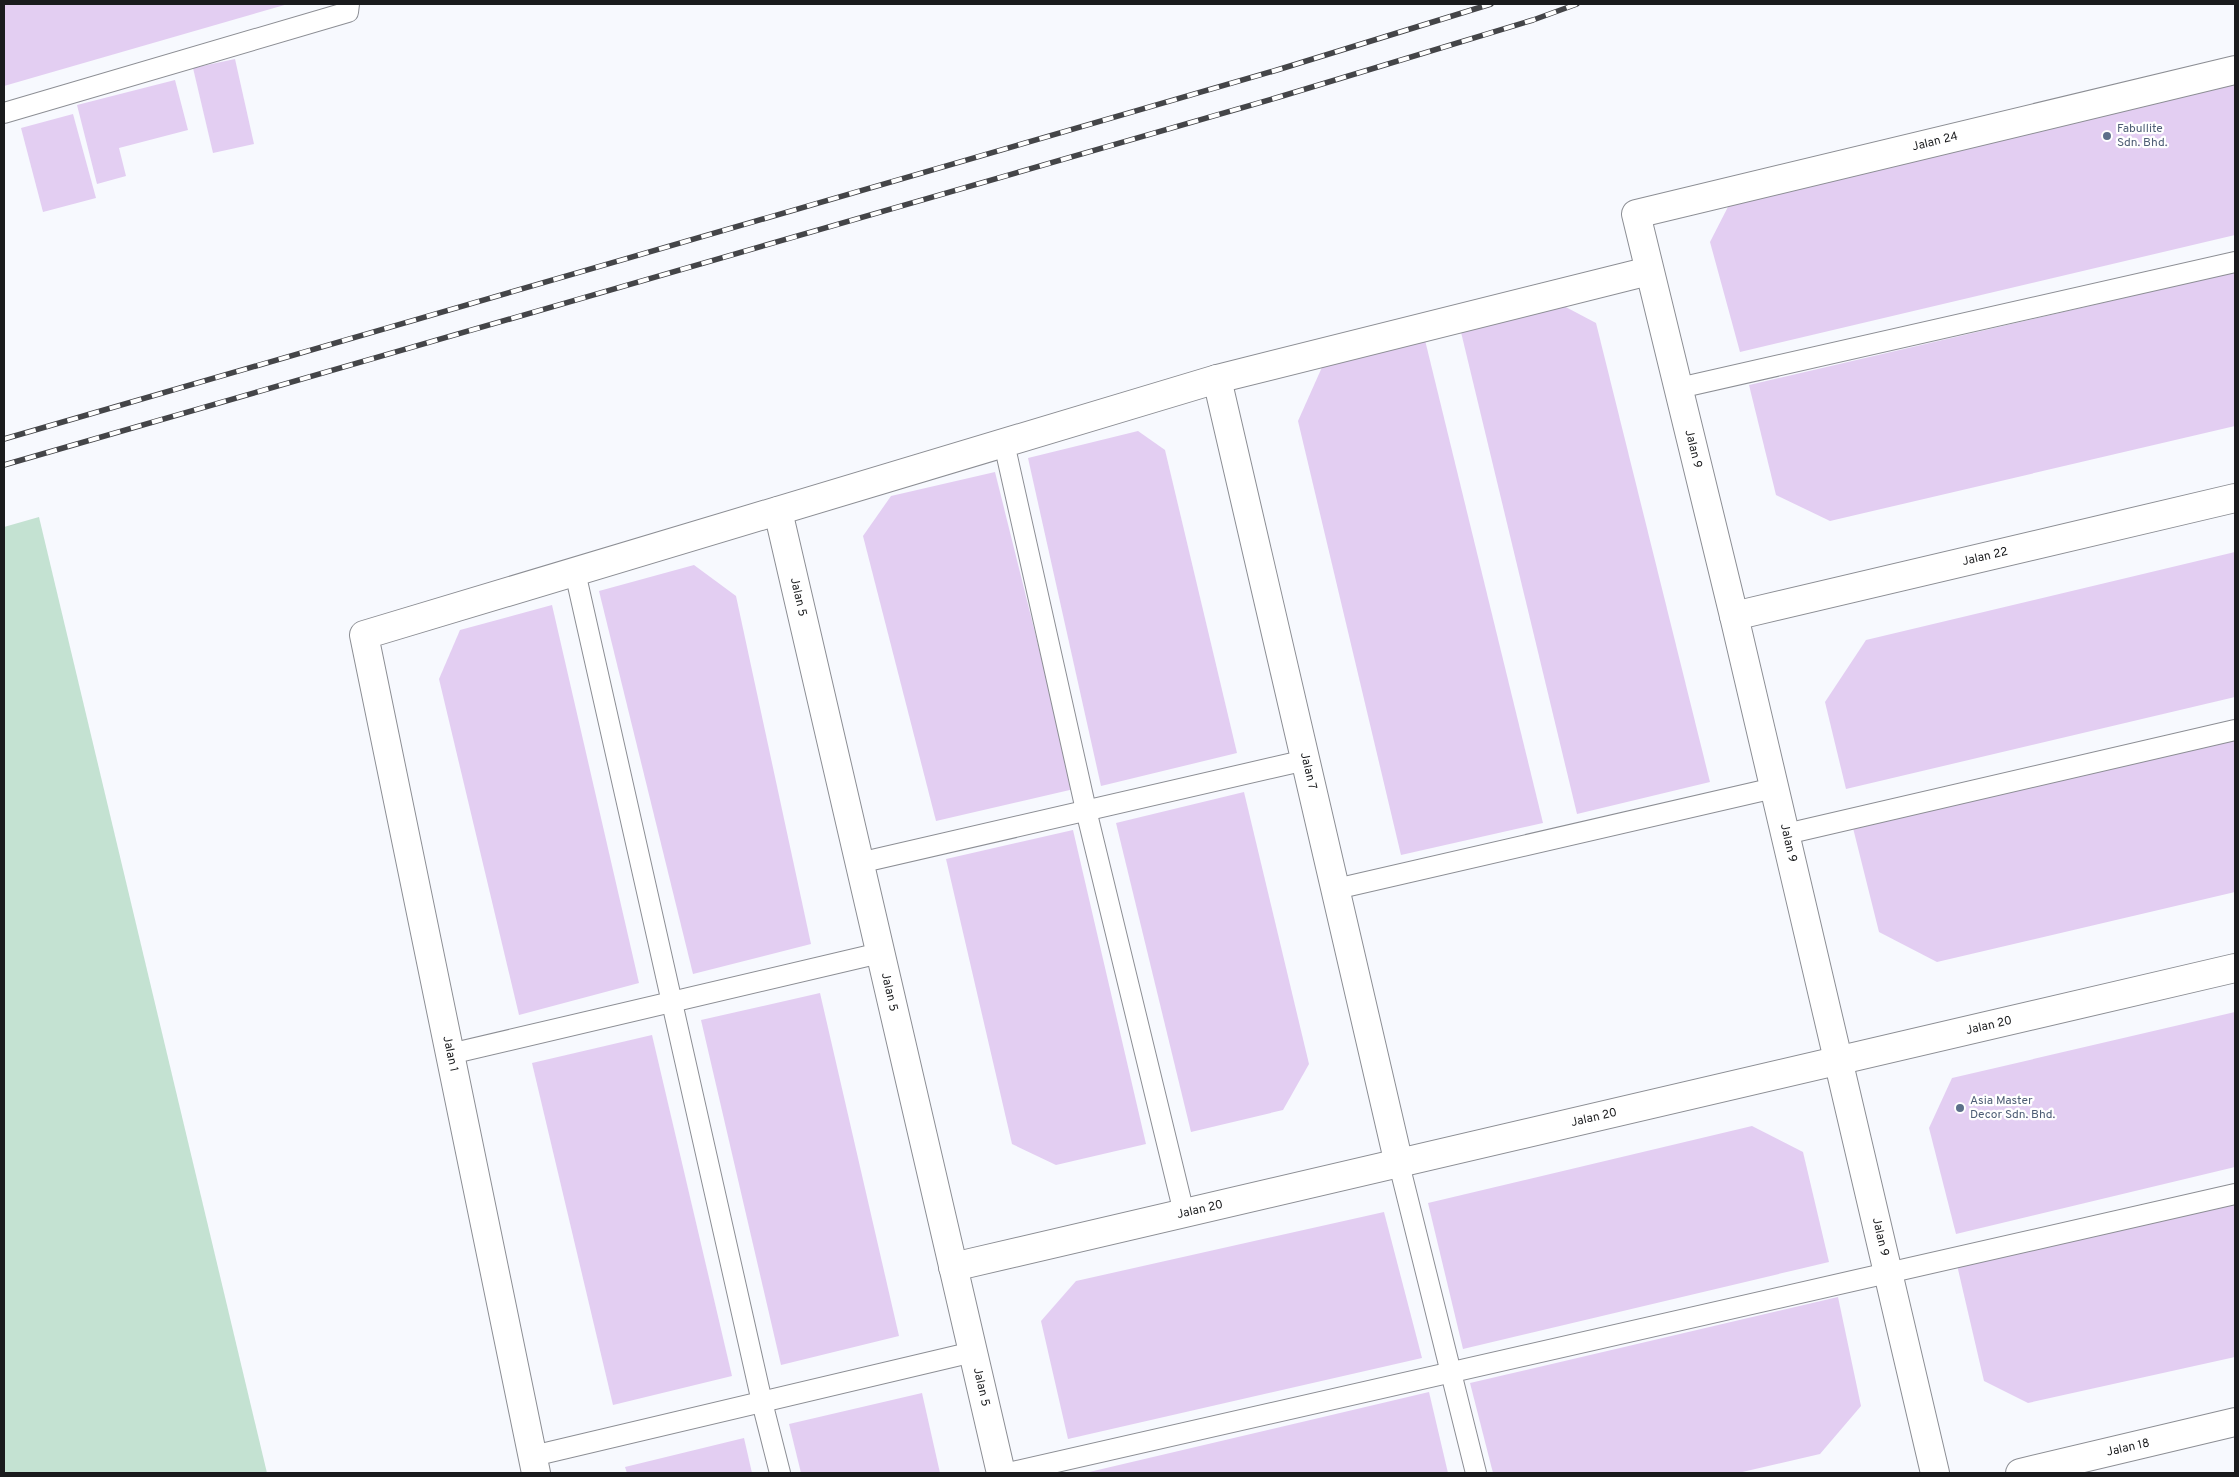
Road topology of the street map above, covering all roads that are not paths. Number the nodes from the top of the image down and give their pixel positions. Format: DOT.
graph roads {
  1 [pos="349,4"];
  2 [pos="2235,70"];
  3 [pos="4,113"];
  4 [pos="1636,214"];
  5 [pos="2235,262"];
  6 [pos="1649,270"];
  7 [pos="1217,379"];
  8 [pos="1678,388"];
  9 [pos="1004,444"];
  10 [pos="2235,498"];
  11 [pos="778,511"];
  12 [pos="575,572"];
  13 [pos="1734,616"];
  14 [pos="2235,730"];
  15 [pos="1306,760"];
  16 [pos="1774,788"];
  17 [pos="1086,810"];
  18 [pos="1786,834"];
  19 [pos="859,863"];
  20 [pos="1336,889"];
  21 [pos="880,953"];
  22 [pos="2235,968"];
  23 [pos="672,1002"];
  24 [pos="450,1054"];
  25 [pos="1839,1061"];
  26 [pos="1399,1164"];
  27 [pos="2235,1194"];
  28 [pos="1184,1213"];
  29 [pos="953,1267"];
  30 [pos="1888,1273"];
  31 [pos="973,1352"];
  32 [pos="1451,1372"];
  33 [pos="762,1402"];
  34 [pos="2235,1422"];
  35 [pos="534,1465"];
  36 [pos="780,1473"];
  37 [pos="1001,1473"];
  38 [pos="1008,1473"];
  39 [pos="1476,1473"];
  40 [pos="1935,1473"];
  41 [pos="2020,1473"];
  1 -- 3 [label="lane"];
  2 -- 4 [label="street, Jalan 24"];
  4 -- 6 [label="street, Jalan 9"];
  5 -- 8 [label="lane"];
  6 -- 7 [label="street"];
  6 -- 8 [label="street, Jalan 9"];
  7 -- 9 [label="street"];
  7 -- 15 [label="street, Jalan 7"];
  8 -- 13 [label="street, Jalan 9"];
  9 -- 11 [label="street"];
  9 -- 17 [label="lane"];
  10 -- 13 [label="street, Jalan 22"];
  11 -- 12 [label="street"];
  11 -- 19 [label="street, Jalan 5"];
  12 -- 23 [label="lane"];
  12 -- 24 [label="street, Jalan 1"];
  13 -- 16 [label="street, Jalan 9"];
  14 -- 18 [label="lane"];
  15 -- 17 [label="lane"];
  15 -- 20 [label="street, Jalan 7"];
  16 -- 18 [label="street, Jalan 9"];
  16 -- 20 [label="lane"];
  17 -- 19 [label="lane"];
  17 -- 28 [label="lane"];
  18 -- 25 [label="street, Jalan 9"];
  19 -- 21 [label="street, Jalan 5"];
  20 -- 26 [label="street, Jalan 7"];
  21 -- 23 [label="lane"];
  21 -- 29 [label="street, Jalan 5"];
  22 -- 25 [label="street, Jalan 20"];
  23 -- 24 [label="lane"];
  23 -- 33 [label="lane"];
  24 -- 35 [label="street, Jalan 1"];
  25 -- 26 [label="street, Jalan 20"];
  25 -- 30 [label="street, Jalan 9"];
  26 -- 28 [label="street, Jalan 20"];
  26 -- 32 [label="lane"];
  27 -- 30 [label="lane"];
  28 -- 29 [label="street, Jalan 20"];
  29 -- 31 [label="street, Jalan 5"];
  30 -- 32 [label="lane"];
  30 -- 40 [label="street, Jalan 9"];
  31 -- 33 [label="lane"];
  31 -- 37 [label="street, Jalan 5"];
  32 -- 38 [label="lane"];
  32 -- 39 [label="lane"];
  33 -- 35 [label="lane"];
  33 -- 36 [label="lane"];
  34 -- 41 [label="street, Jalan 18"];
}
